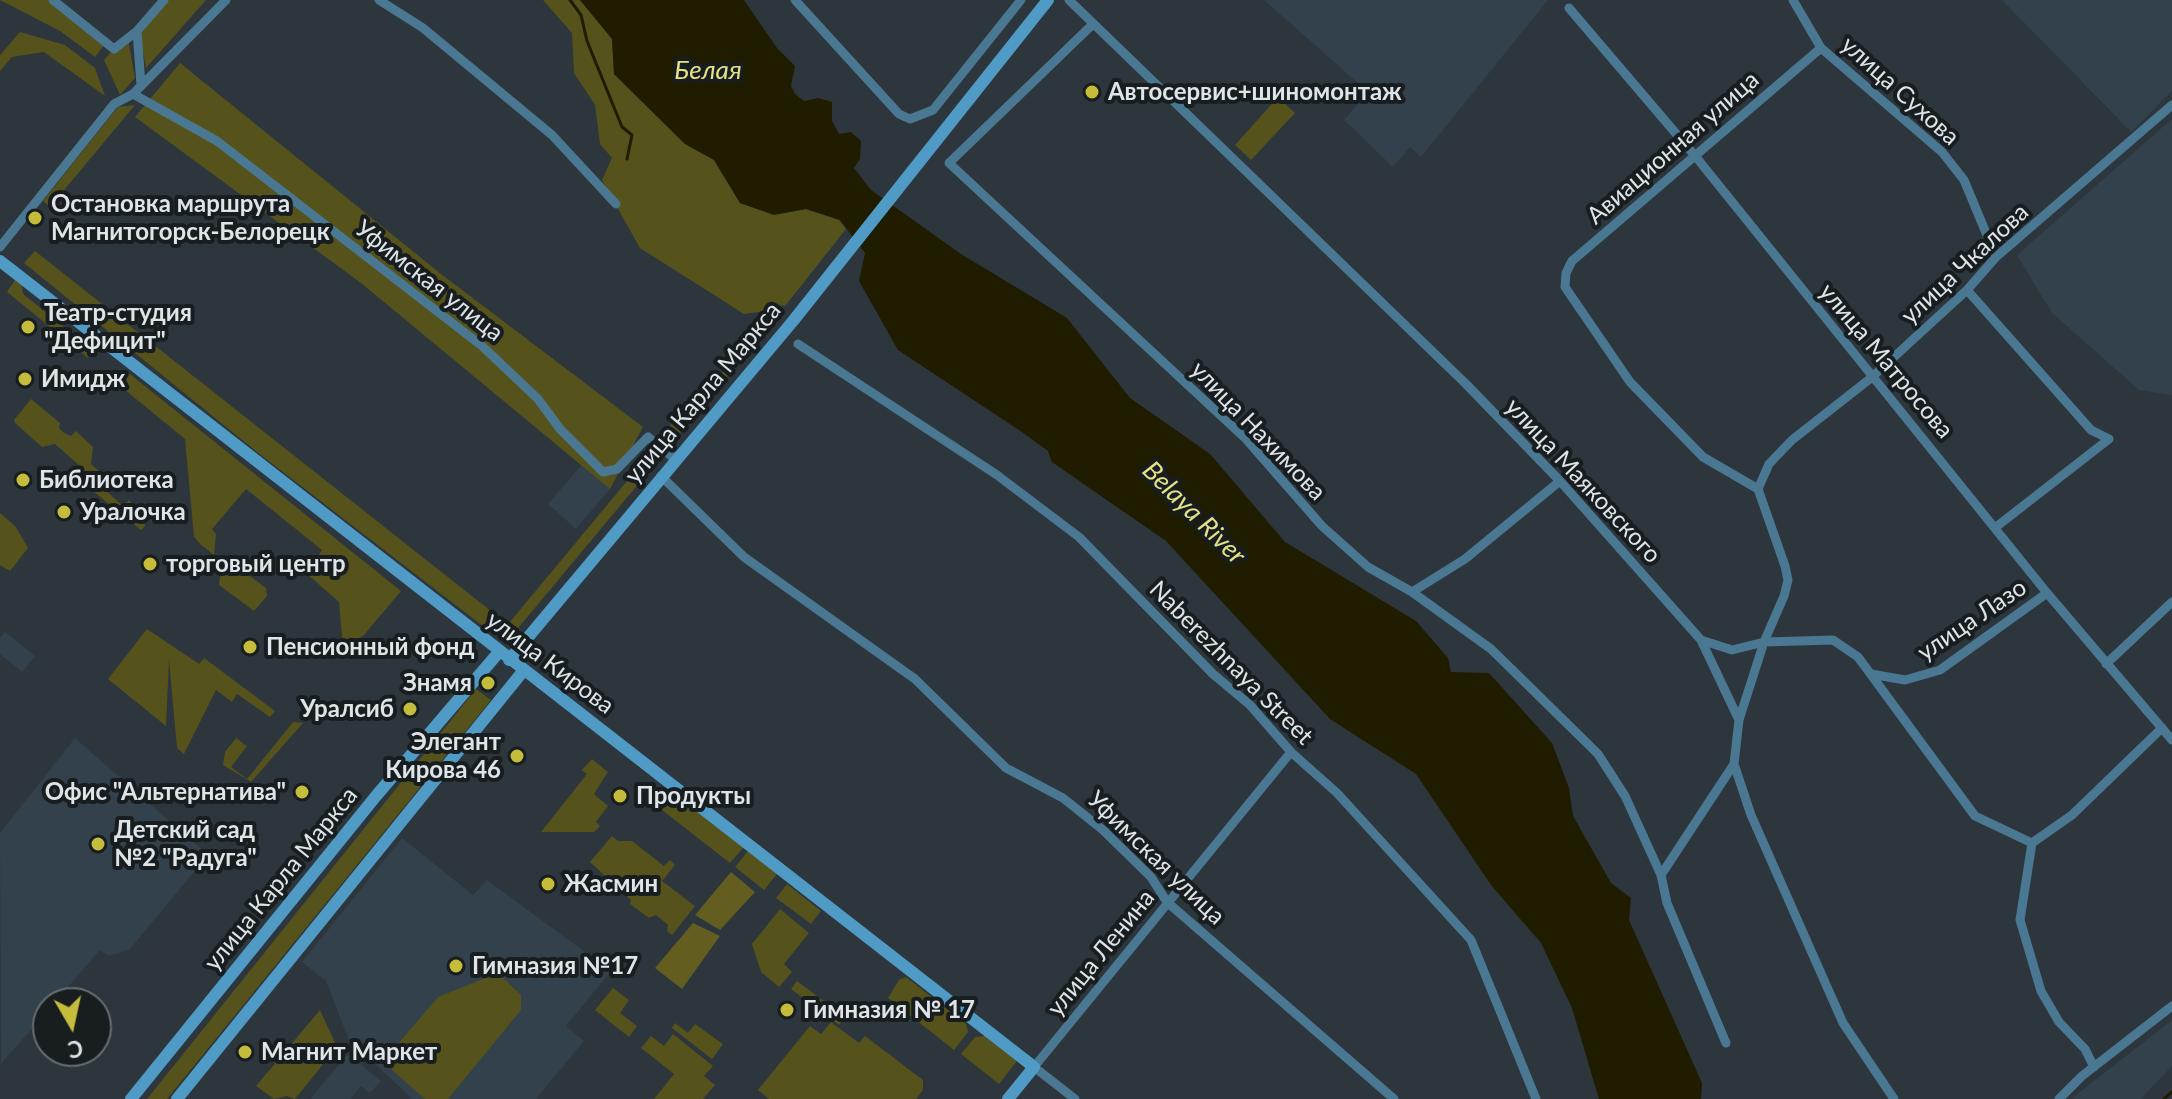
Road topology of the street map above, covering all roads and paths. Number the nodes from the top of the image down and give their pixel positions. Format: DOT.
graph roads {
  1 [pos="53,0"];
  2 [pos="164,0"];
  3 [pos="226,0"];
  4 [pos="379,0"];
  5 [pos="795,0"];
  6 [pos="1021,0"];
  7 [pos="1048,0"];
  8 [pos="1069,0"];
  9 [pos="1793,0"];
  10 [pos="1569,8"];
  11 [pos="1093,24"];
  12 [pos="137,31"];
  13 [pos="1821,48"];
  14 [pos="141,85"];
  15 [pos="133,94"];
  16 [pos="2172,105"];
  17 [pos="1696,157"];
  18 [pos="616,204"];
  19 [pos="0,247"];
  20 [pos="1996,257"];
  21 [pos="0,261"];
  22 [pos="1967,290"];
  23 [pos="798,344"];
  24 [pos="1871,378"];
  25 [pos="675,459"];
  26 [pos="661,476"];
  27 [pos="1560,481"];
  28 [pos="1758,489"];
  29 [pos="1996,527"];
  30 [pos="1412,592"];
  31 [pos="2047,593"];
  32 [pos="2172,602"];
  33 [pos="1701,640"];
  34 [pos="1764,642"];
  35 [pos="504,656"];
  36 [pos="2106,664"];
  37 [pos="524,670"];
  38 [pos="1871,674"];
  39 [pos="1739,720"];
  40 [pos="2162,728"];
  41 [pos="2172,740"];
  42 [pos="1291,752"];
  43 [pos="1734,764"];
  44 [pos="2032,843"];
  45 [pos="1661,875"];
  46 [pos="1167,902"];
  47 [pos="2172,1006"];
  48 [pos="1726,1043"];
  49 [pos="1034,1067"];
  50 [pos="2094,1067"];
  51 [pos="131,1099"];
  52 [pos="177,1099"];
  53 [pos="1008,1099"];
  54 [pos="1075,1099"];
  55 [pos="1394,1099"];
  56 [pos="1536,1099"];
  57 [pos="1894,1099"];
  58 [pos="2059,1099"];
  1 -- 12 [label="street"];
  2 -- 12 [label="street"];
  3 -- 14 [label="street"];
  4 -- 18 [label="street"];
  5 -- 6 [label="street"];
  7 -- 25 [label="street, улица Карла Маркса"];
  8 -- 11 [label="street, улица Маяковского"];
  9 -- 13 [label="street, улица Сухова"];
  10 -- 17 [label="street, улица Матросова"];
  11 -- 27 [label="street, улица Маяковского"];
  11 -- 30 [label="street, улица Нахимова"];
  12 -- 14 [label="street"];
  13 -- 17 [label="street, Авиационная улица"];
  13 -- 20 [label="street, улица Сухова"];
  14 -- 15 [label="street"];
  15 -- 19 [label="street"];
  15 -- 25 [label="street, Уфимская улица"];
  16 -- 20 [label="street, улица Чкалова"];
  17 -- 24 [label="street, улица Матросова"];
  17 -- 28 [label="street, Авиационная улица"];
  20 -- 22 [label="street, улица Чкалова"];
  21 -- 35 [label="street, улица Кирова"];
  22 -- 24 [label="street, улица Чкалова"];
  22 -- 29 [label="street"];
  23 -- 42 [label="street, Naberezhnaya Street"];
  24 -- 28 [label="street, улица Чкалова"];
  24 -- 29 [label="street, улица Матросова"];
  25 -- 26 [label="street, улица Карла Маркса"];
  26 -- 35 [label="street, улица Карла Маркса"];
  26 -- 46 [label="street, Уфимская улица"];
  27 -- 30 [label="street"];
  27 -- 33 [label="street, улица Маяковского"];
  28 -- 34 [label="street"];
  29 -- 31 [label="street, улица Матросова"];
  30 -- 45 [label="street, улица Нахимова"];
  31 -- 36 [label="street, улица Матросова"];
  31 -- 38 [label="street, улица Лазо"];
  32 -- 36 [label="street"];
  33 -- 34 [label="street"];
  33 -- 39 [label="street, улица Маяковского"];
  34 -- 38 [label="street"];
  34 -- 39 [label="street"];
  35 -- 37 [label="street, улица Кирова"];
  35 -- 51 [label="street, улица Карла Маркса"];
  36 -- 40 [label="street, улица Матросова"];
  37 -- 49 [label="street, улица Кирова"];
  37 -- 52 [label="street"];
  38 -- 44 [label="street"];
  39 -- 43 [label="street"];
  40 -- 41 [label="street, улица Матросова"];
  40 -- 44 [label="street"];
  42 -- 46 [label="street, улица Ленина"];
  42 -- 56 [label="street, Naberezhnaya Street"];
  43 -- 45 [label="street"];
  43 -- 57 [label="street"];
  44 -- 50 [label="street"];
  45 -- 48 [label="street, улица Нахимова"];
  46 -- 49 [label="street, улица Ленина"];
  46 -- 55 [label="street, Уфимская улица"];
  47 -- 50 [label="street"];
  49 -- 53 [label="street"];
  49 -- 54 [label="street, улица Кирова"];
  50 -- 58 [label="street"];
}
